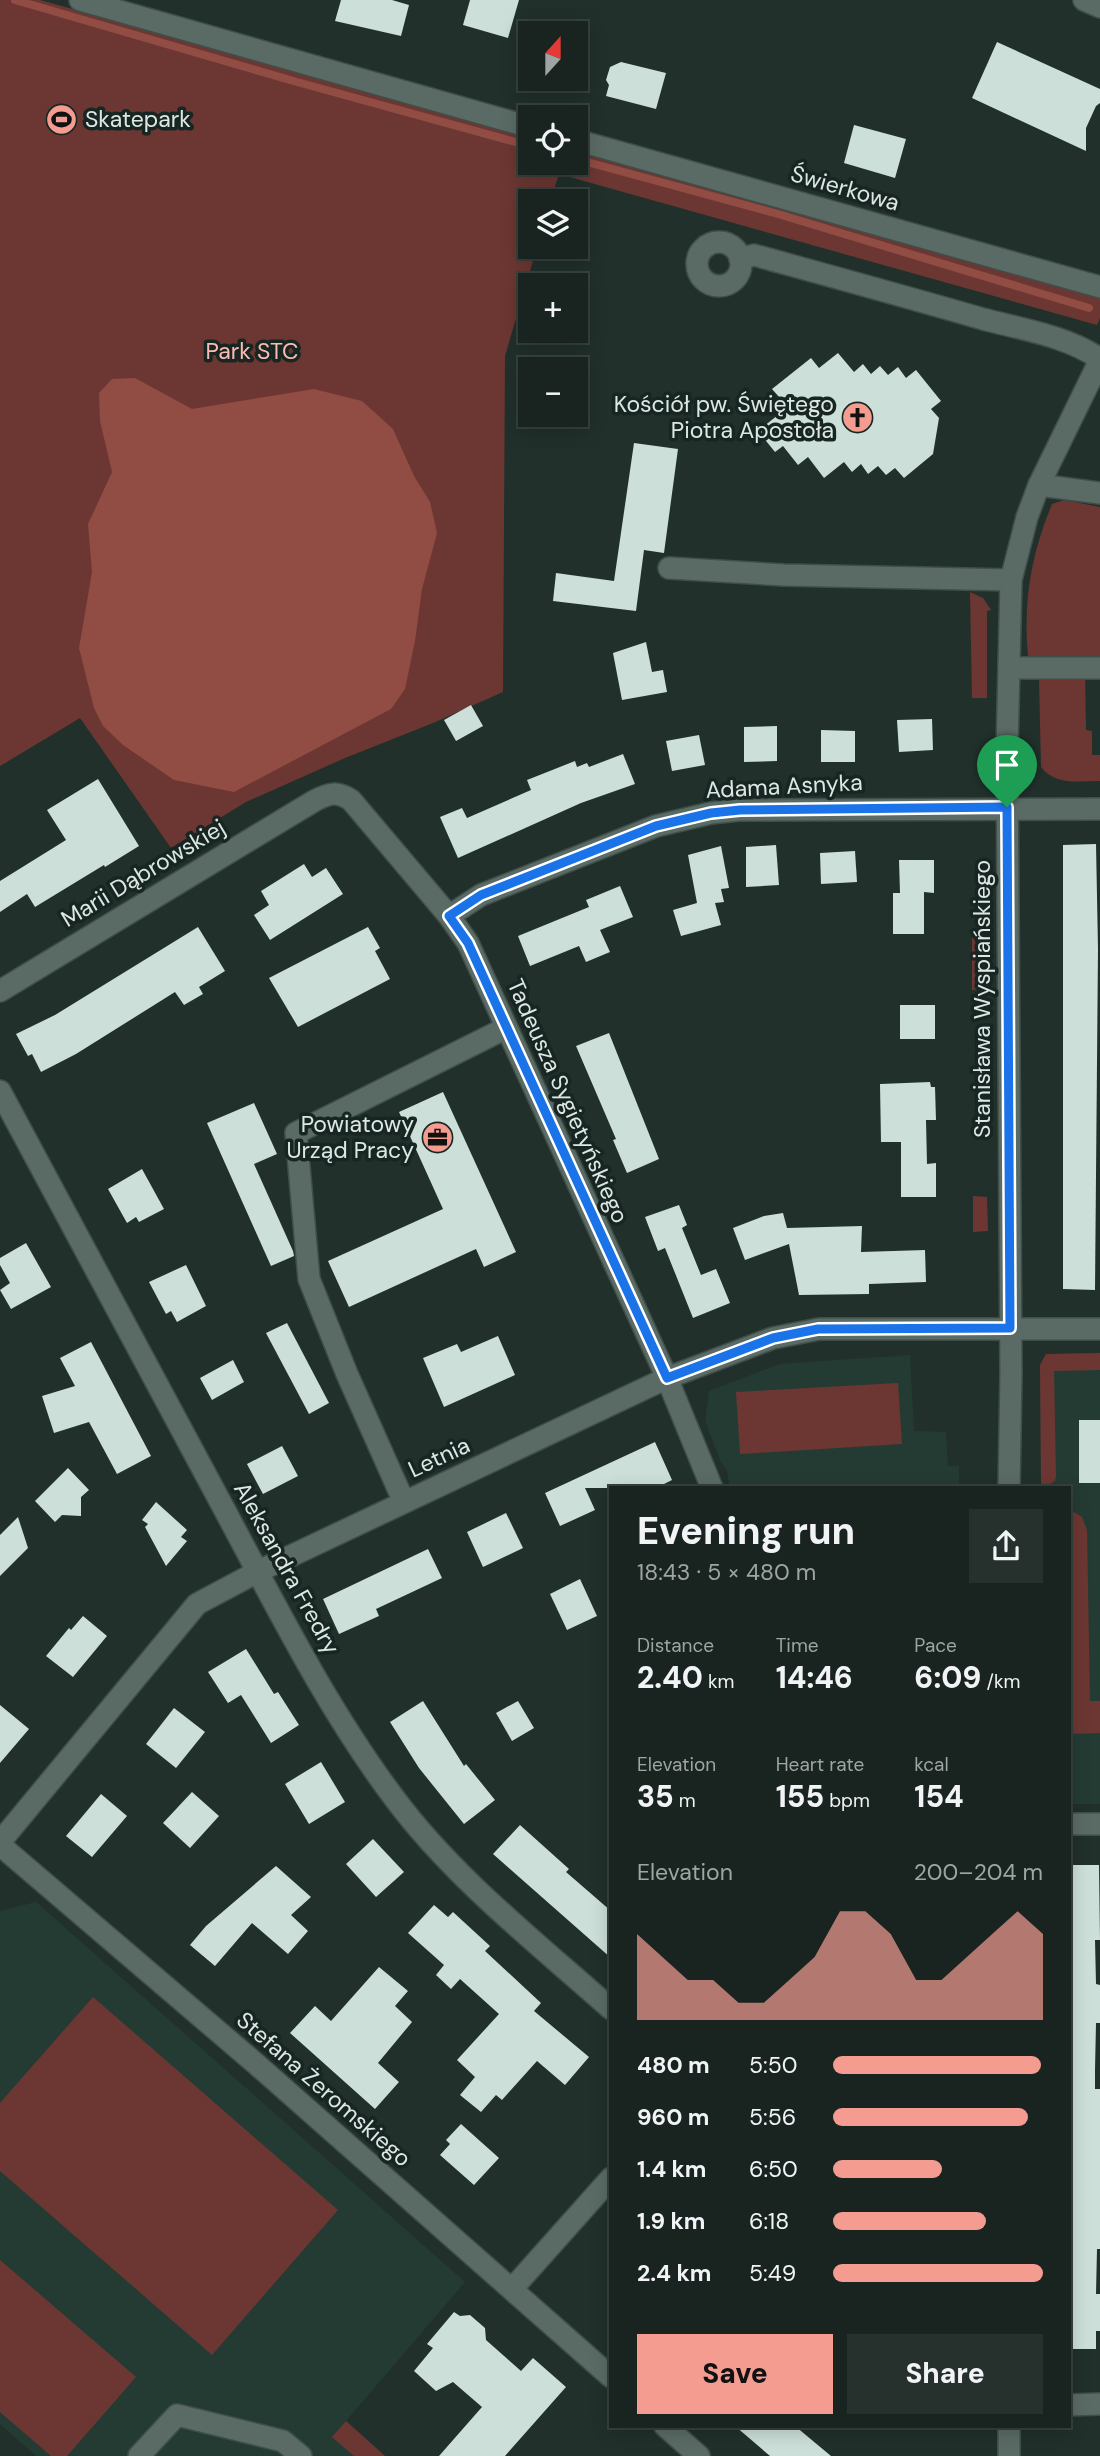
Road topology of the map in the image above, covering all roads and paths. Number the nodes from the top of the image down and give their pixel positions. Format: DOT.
graph roads {
  1 [pos="80,0"];
  2 [pos="1084,0"];
  3 [pos="1100,8"];
  4 [pos="518,124"];
  5 [pos="588,143"];
  6 [pos="740,260"];
  7 [pos="1100,287"];
  8 [pos="1098,368"];
  9 [pos="1039,485"];
  10 [pos="1100,493"];
  11 [pos="669,568"];
  12 [pos="1010,580"];
  13 [pos="1009,668"];
  14 [pos="1100,668"];
  15 [pos="314,801"];
  16 [pos="1007,807"];
  17 [pos="1100,808"];
  18 [pos="449,916"];
  19 [pos="0,991"];
  20 [pos="506,1028"];
  21 [pos="0,1091"];
  22 [pos="1010,1328"];
  23 [pos="1100,1329"];
  24 [pos="667,1378"];
  25 [pos="711,1486"];
  26 [pos="1009,1486"];
  27 [pos="404,1502"];
  28 [pos="257,1572"];
  29 [pos="1071,1824"];
  30 [pos="1100,1824"];
  31 [pos="0,1843"];
  32 [pos="609,2007"];
  33 [pos="609,2180"];
  34 [pos="512,2289"];
  35 [pos="609,2375"];
  36 [pos="1100,2404"];
  37 [pos="1071,2405"];
  38 [pos="667,2428"];
  39 [pos="1009,2428"];
  40 [pos="145,2454"];
  41 [pos="301,2456"];
  42 [pos="699,2456"];
  43 [pos="1009,2456"];
  1 -- 4 [label="street"];
  2 -- 3 [label="street"];
  5 -- 7 [label="street, Świerkowa"];
  6 -- 8 [label="street"];
  8 -- 9 [label="street, Stanisława Wyspiańskiego"];
  9 -- 10 [label="street"];
  9 -- 12 [label="street, Stanisława Wyspiańskiego"];
  11 -- 12 [label="street"];
  12 -- 13 [label="street, Stanisława Wyspiańskiego"];
  13 -- 14 [label="street"];
  13 -- 16 [label="street, Stanisława Wyspiańskiego"];
  15 -- 18 [label="street, Tadeusza Sygietyńskiego"];
  15 -- 19 [label="street, Marii Dąbrowskiej"];
  16 -- 17 [label="street, Adama Asnyka"];
  16 -- 18 [label="street, Adama Asnyka"];
  16 -- 22 [label="street, Stanisława Wyspiańskiego"];
  18 -- 20 [label="street, Tadeusza Sygietyńskiego"];
  20 -- 24 [label="street, Tadeusza Sygietyńskiego"];
  20 -- 27 [label="street"];
  21 -- 28 [label="street, Aleksandra Fredry"];
  22 -- 23 [label="street, Letnia"];
  22 -- 24 [label="street, Letnia"];
  22 -- 26 [label="street, Stanisława Wyspiańskiego"];
  24 -- 25 [label="street, Tadeusza Sygietyńskiego"];
  24 -- 27 [label="street, Letnia"];
  27 -- 28 [label="street, Letnia"];
  28 -- 31 [label="street, Letnia"];
  28 -- 32 [label="street, Aleksandra Fredry"];
  29 -- 30 [label="street"];
  31 -- 34 [label="street, Stefana Żeromskiego"];
  33 -- 34 [label="street"];
  34 -- 35 [label="street, Stefana Żeromskiego"];
  36 -- 37 [label="street"];
  38 -- 42 [label="street"];
  39 -- 43 [label="street"];
  40 -- 41 [label="street"];
}
